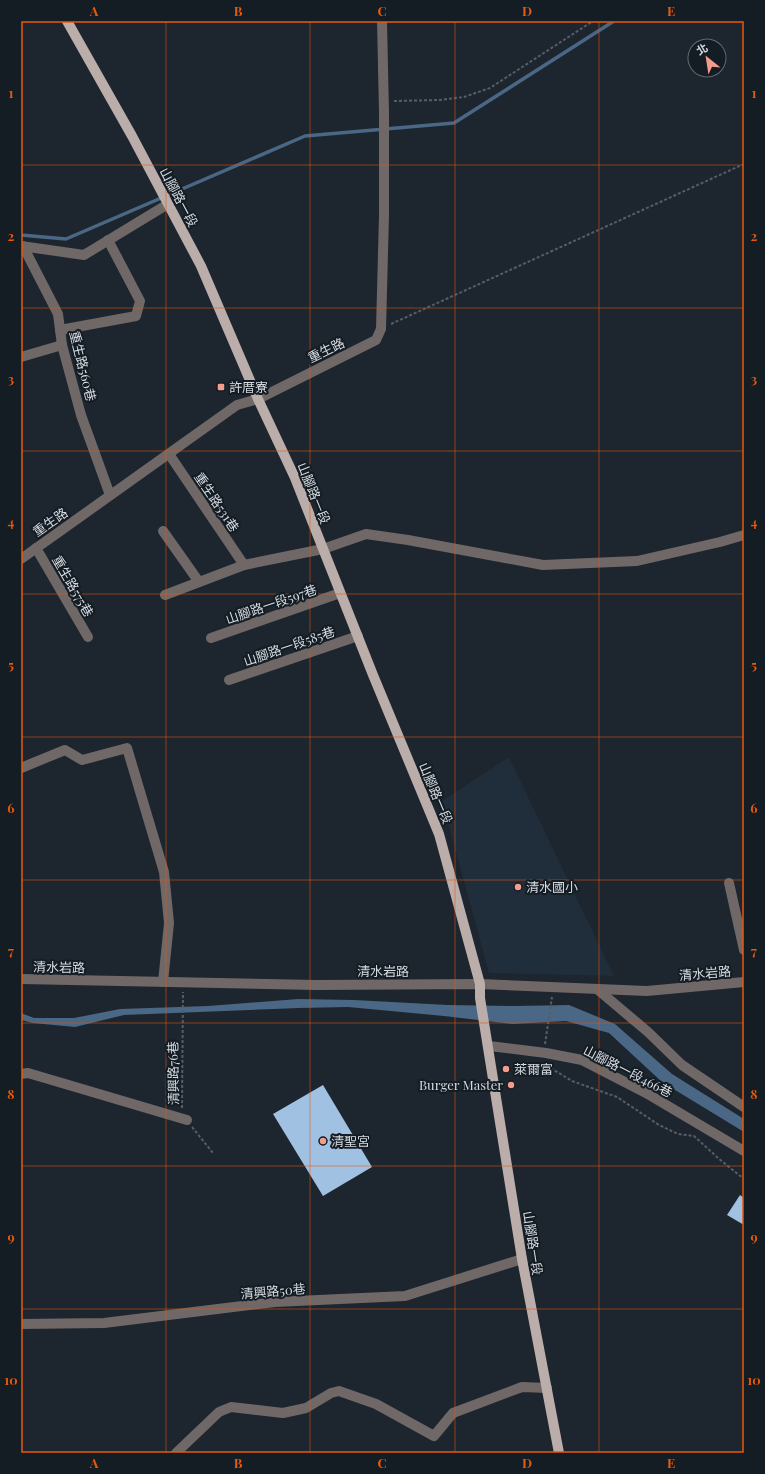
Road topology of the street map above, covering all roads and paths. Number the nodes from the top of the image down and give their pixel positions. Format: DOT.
graph roads {
  1 [pos="67,21"];
  2 [pos="382,21"];
  3 [pos="593,21"];
  4 [pos="384,102"];
  5 [pos="744,164"];
  6 [pos="168,204"];
  7 [pos="108,240"];
  8 [pos="22,246"];
  9 [pos="381,329"];
  10 [pos="60,330"];
  11 [pos="62,345"];
  12 [pos="21,357"];
  13 [pos="258,399"];
  14 [pos="169,454"];
  15 [pos="110,495"];
  16 [pos="163,531"];
  17 [pos="744,535"];
  18 [pos="36,548"];
  19 [pos="323,549"];
  20 [pos="21,559"];
  21 [pos="244,565"];
  22 [pos="200,582"];
  23 [pos="340,594"];
  24 [pos="166,595"];
  25 [pos="358,636"];
  26 [pos="88,637"];
  27 [pos="211,638"];
  28 [pos="229,680"];
  29 [pos="21,768"];
  30 [pos="729,883"];
  31 [pos="744,950"];
  32 [pos="21,979"];
  33 [pos="163,982"];
  34 [pos="183,982"];
  35 [pos="744,982"];
  36 [pos="480,984"];
  37 [pos="597,989"];
  38 [pos="552,997"];
  39 [pos="547,1032"];
  40 [pos="488,1041"];
  41 [pos="546,1053"];
  42 [pos="21,1074"];
  43 [pos="744,1107"];
  44 [pos="187,1120"];
  45 [pos="744,1151"];
  46 [pos="213,1153"];
  47 [pos="744,1179"];
  48 [pos="522,1259"];
  49 [pos="21,1324"];
  50 [pos="547,1388"];
  51 [pos="176,1453"];
  52 [pos="559,1453"];
  1 -- 6 [label="main road, 山腳路一段"];
  2 -- 4 [label="street"];
  3 -- 4 [label="path"];
  4 -- 9 [label="street"];
  5 -- 9 [label="path"];
  6 -- 7 [label="street"];
  6 -- 13 [label="main road, 山腳路一段"];
  7 -- 8 [label="street"];
  7 -- 10 [label="street"];
  8 -- 10 [label="street, 重生路560巷"];
  9 -- 13 [label="street, 重生路"];
  10 -- 11 [label="street, 重生路560巷"];
  11 -- 12 [label="street"];
  11 -- 15 [label="street, 重生路560巷"];
  13 -- 14 [label="street, 重生路"];
  13 -- 19 [label="main road, 山腳路一段"];
  14 -- 15 [label="street, 重生路"];
  14 -- 21 [label="street, 重生路531巷"];
  15 -- 18 [label="street, 重生路"];
  16 -- 22 [label="street"];
  17 -- 19 [label="street"];
  18 -- 20 [label="street, 重生路"];
  18 -- 26 [label="street, 重生路575巷"];
  19 -- 21 [label="street"];
  19 -- 23 [label="main road, 山腳路一段"];
  21 -- 22 [label="street"];
  22 -- 24 [label="street"];
  23 -- 25 [label="main road, 山腳路一段"];
  23 -- 27 [label="street, 山腳路一段597巷"];
  25 -- 28 [label="street, 山腳路一段585巷"];
  25 -- 36 [label="main road, 山腳路一段"];
  29 -- 33 [label="street"];
  30 -- 31 [label="street"];
  32 -- 33 [label="street, 清水岩路"];
  33 -- 34 [label="street, 清水岩路"];
  34 -- 36 [label="street, 清水岩路"];
  34 -- 44 [label="path, 清興路76巷"];
  35 -- 37 [label="street, 清水岩路"];
  36 -- 37 [label="street, 清水岩路"];
  36 -- 40 [label="main road, 山腳路一段"];
  37 -- 43 [label="street"];
  38 -- 39 [label="path"];
  40 -- 41 [label="street, 山腳路一段466巷"];
  40 -- 48 [label="main road, 山腳路一段"];
  41 -- 45 [label="street, 山腳路一段466巷"];
  41 -- 47 [label="path"];
  42 -- 44 [label="street"];
  44 -- 46 [label="path, 清興路76巷"];
  48 -- 49 [label="street, 清興路50巷"];
  48 -- 50 [label="main road, 山腳路一段"];
  50 -- 51 [label="street"];
  50 -- 52 [label="main road, 山腳路一段"];
}
